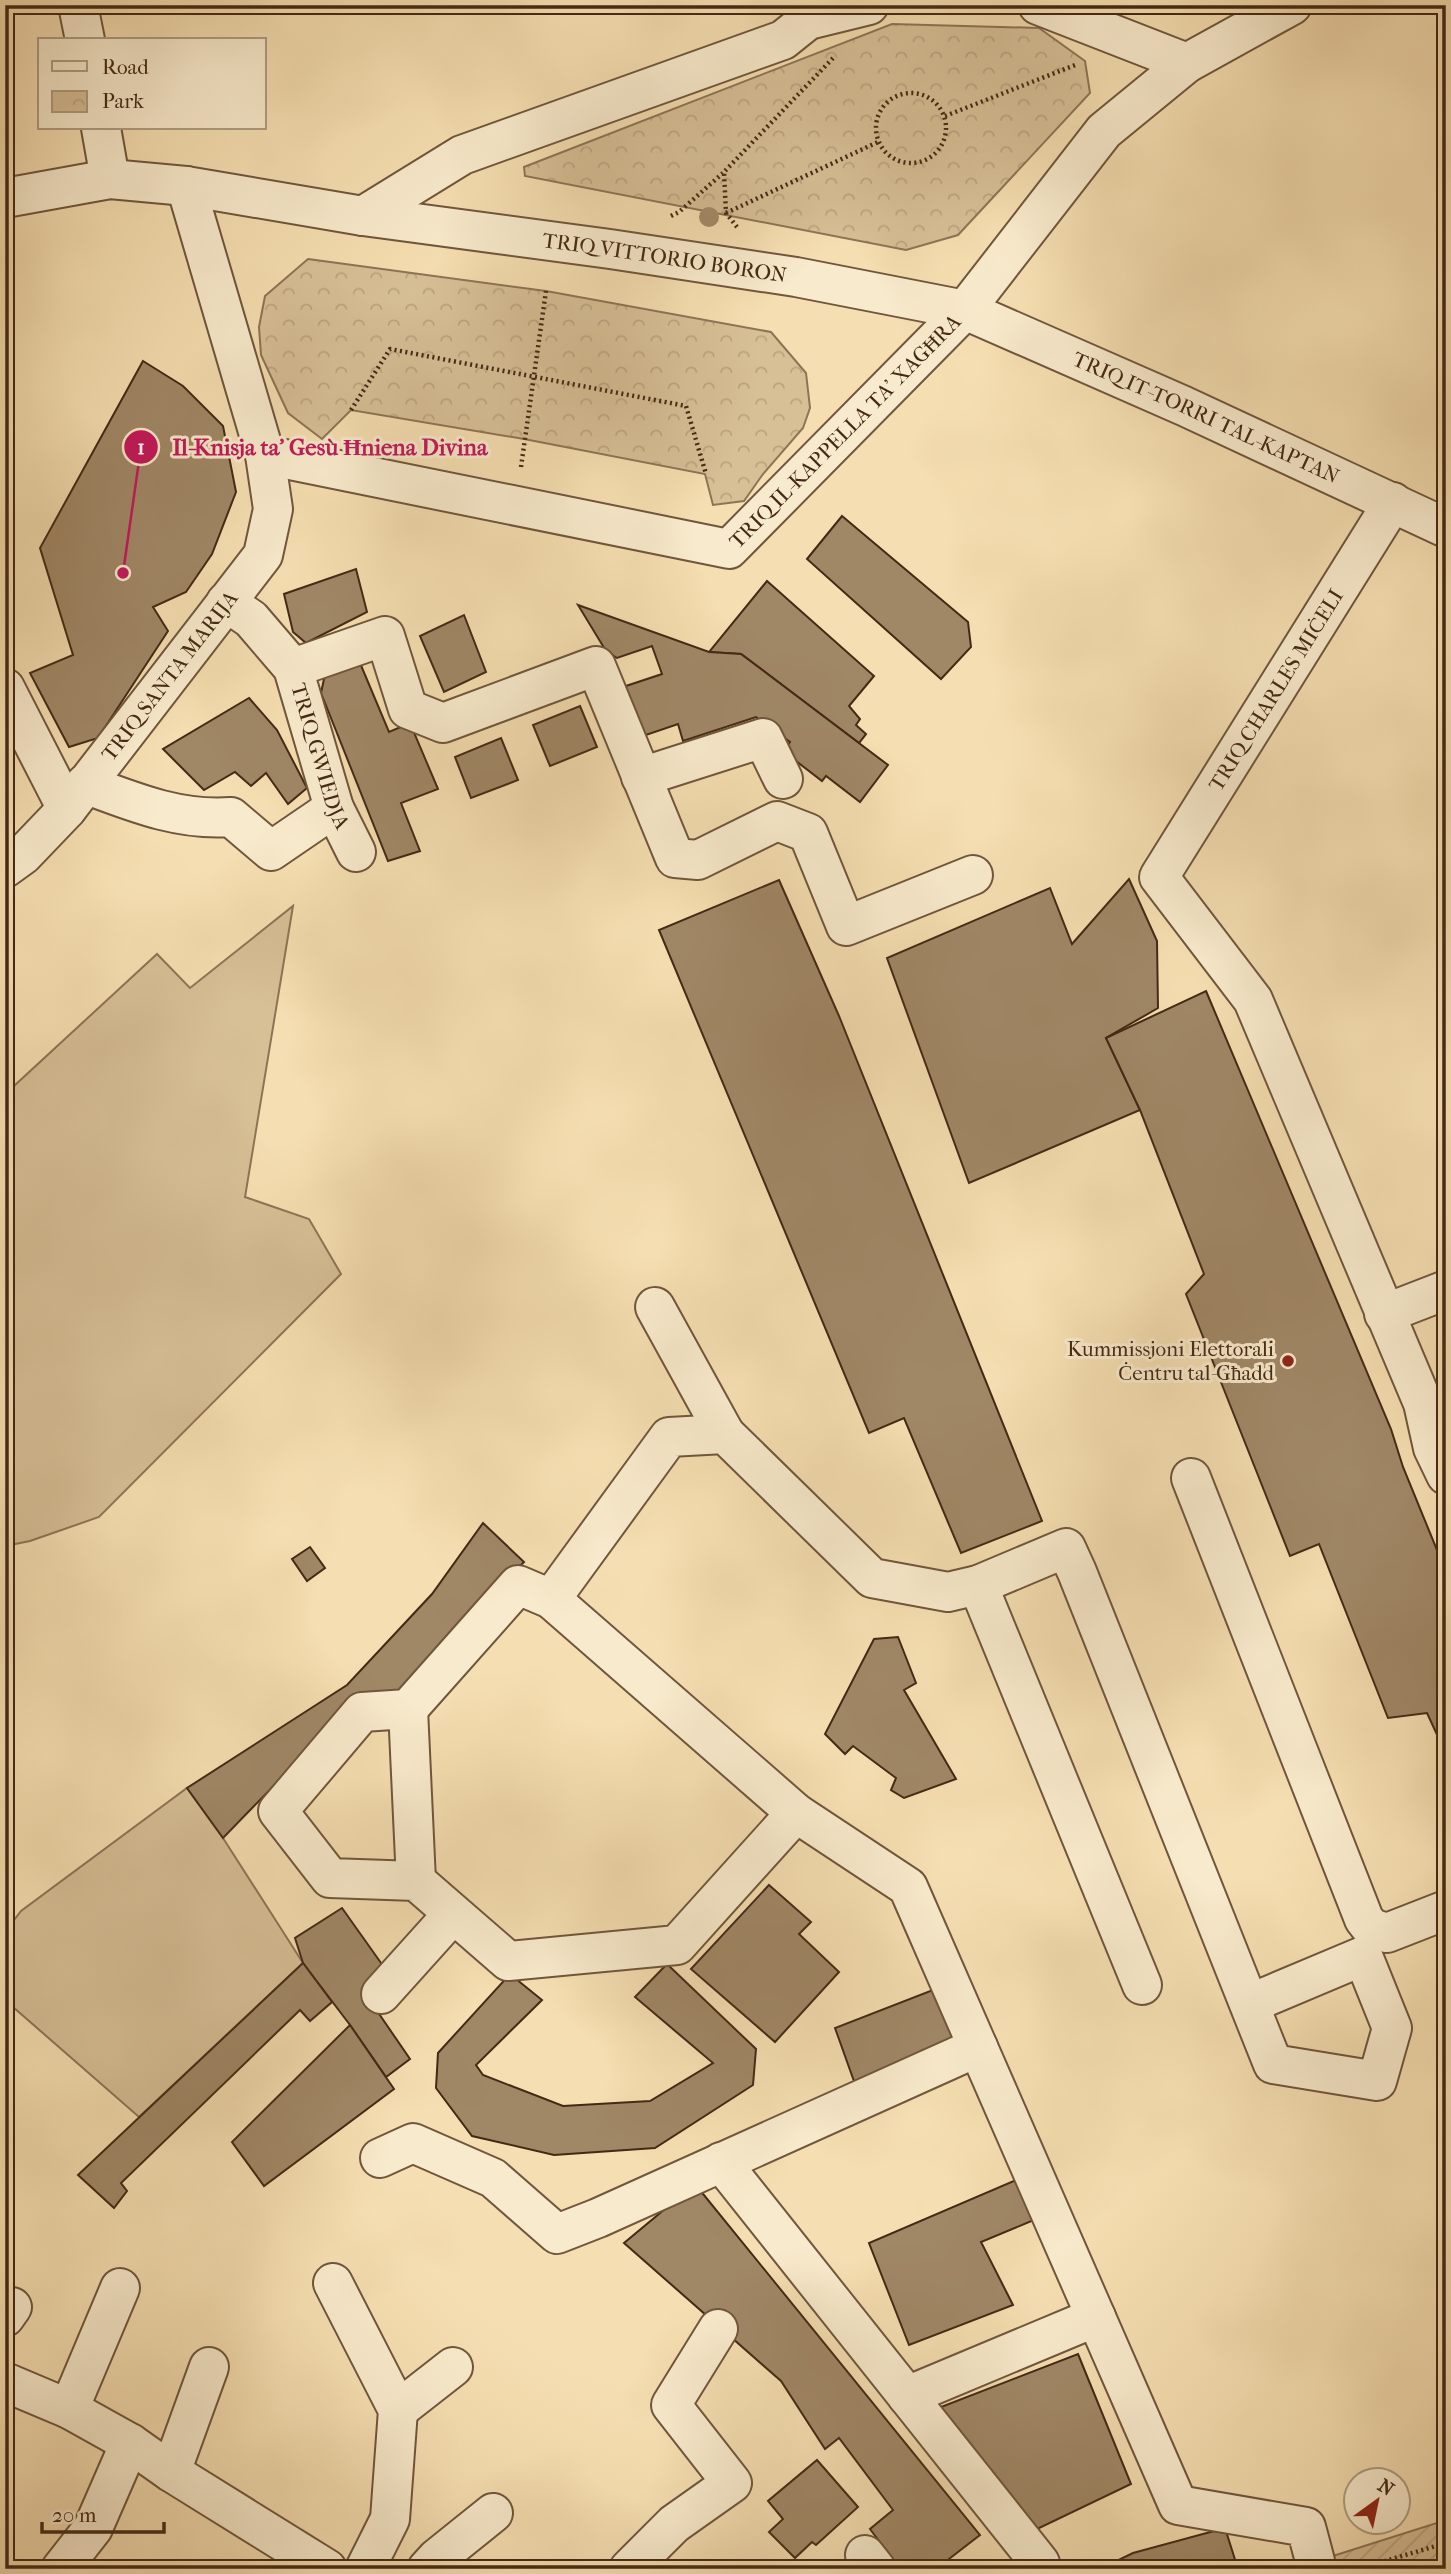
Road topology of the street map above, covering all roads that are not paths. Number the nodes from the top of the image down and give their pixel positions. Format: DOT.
graph roads {
  1 [pos="78,5"];
  2 [pos="869,5"];
  3 [pos="1038,5"];
  4 [pos="1292,5"];
  5 [pos="85,38"];
  6 [pos="1187,63"];
  7 [pos="101,130"];
  8 [pos="110,178"];
  9 [pos="186,186"];
  10 [pos="5,198"];
  11 [pos="363,216"];
  12 [pos="965,310"];
  13 [pos="265,455"];
  14 [pos="1392,502"];
  15 [pos="1446,528"];
  16 [pos="226,602"];
  17 [pos="293,668"];
  18 [pos="5,688"];
  19 [pos="641,776"];
  20 [pos="783,779"];
  21 [pos="76,797"];
  22 [pos="334,808"];
  23 [pos="356,852"];
  24 [pos="5,868"];
  25 [pos="973,875"];
  26 [pos="1446,1290"];
  27 [pos="655,1307"];
  28 [pos="1384,1314"];
  29 [pos="725,1434"];
  30 [pos="1446,1475"];
  31 [pos="1191,1478"];
  32 [pos="978,1585"];
  33 [pos="551,1599"];
  34 [pos="408,1709"];
  35 [pos="796,1813"];
  36 [pos="416,1881"];
  37 [pos="1446,1910"];
  38 [pos="453,1914"];
  39 [pos="1142,1985"];
  40 [pos="381,1994"];
  41 [pos="1249,2004"];
  42 [pos="978,2047"];
  43 [pos="380,2158"];
  44 [pos="721,2162"];
  45 [pos="333,2283"];
  46 [pos="120,2288"];
  47 [pos="1096,2317"];
  48 [pos="718,2329"];
  49 [pos="209,2367"];
  50 [pos="453,2367"];
  51 [pos="5,2382"];
  52 [pos="907,2396"];
  53 [pos="69,2409"];
  54 [pos="398,2410"];
  55 [pos="130,2443"];
  56 [pos="171,2472"];
  57 [pos="493,2513"];
  58 [pos="1315,2561"];
  59 [pos="61,2569"];
  60 [pos="327,2569"];
  61 [pos="365,2569"];
  62 [pos="428,2569"];
  63 [pos="629,2569"];
  64 [pos="1030,2569"];
  1 -- 5 [label="street"];
  2 -- 11 [label="street"];
  3 -- 6 [label="street"];
  4 -- 6 [label="street, TRIQ IL-KAPPELLA TA' XAGĦRA"];
  6 -- 12 [label="street, TRIQ IL-KAPPELLA TA' XAGĦRA"];
  7 -- 8 [label="street"];
  8 -- 9 [label="street, TRIQ VITTORIO BORON"];
  8 -- 10 [label="street, TRIQ VITTORIO BORON"];
  9 -- 11 [label="street, TRIQ VITTORIO BORON"];
  9 -- 13 [label="street"];
  11 -- 12 [label="street, TRIQ VITTORIO BORON"];
  12 -- 13 [label="street, TRIQ IL-KAPPELLA TA' XAGĦRA"];
  12 -- 14 [label="street, TRIQ IT-TORRI TAL-KAPTAN"];
  13 -- 16 [label="street, TRIQ SANTA MARIJA"];
  14 -- 15 [label="street, TRIQ IT-TORRI TAL-KAPTAN"];
  14 -- 28 [label="street, TRIQ CHARLES MIĊELI"];
  16 -- 17 [label="street, TRIQ GWIEDJA"];
  16 -- 21 [label="street, TRIQ SANTA MARIJA"];
  17 -- 19 [label="street"];
  17 -- 22 [label="street, TRIQ GWIEDJA"];
  18 -- 21 [label="street"];
  19 -- 20 [label="street"];
  19 -- 25 [label="street"];
  21 -- 22 [label="street"];
  21 -- 24 [label="street, TRIQ SANTA MARIJA"];
  22 -- 23 [label="street, TRIQ GWIEDJA"];
  26 -- 28 [label="street"];
  27 -- 29 [label="street"];
  28 -- 30 [label="street"];
  29 -- 32 [label="street"];
  29 -- 33 [label="street"];
  31 -- 37 [label="street"];
  32 -- 39 [label="street"];
  32 -- 41 [label="street"];
  33 -- 34 [label="street"];
  33 -- 35 [label="street"];
  34 -- 36 [label="street"];
  34 -- 36 [label="street"];
  35 -- 38 [label="street"];
  35 -- 42 [label="street"];
  36 -- 38 [label="street"];
  38 -- 40 [label="street"];
  42 -- 44 [label="street"];
  42 -- 47 [label="street"];
  43 -- 44 [label="street"];
  44 -- 52 [label="street"];
  45 -- 54 [label="street"];
  46 -- 53 [label="street"];
  47 -- 52 [label="street"];
  47 -- 58 [label="street"];
  48 -- 63 [label="street"];
  49 -- 56 [label="street"];
  50 -- 54 [label="street"];
  51 -- 53 [label="street"];
  52 -- 64 [label="street"];
  53 -- 55 [label="street"];
  54 -- 61 [label="street"];
  55 -- 56 [label="street"];
  55 -- 59 [label="street"];
  56 -- 60 [label="street"];
  57 -- 62 [label="street"];
}
